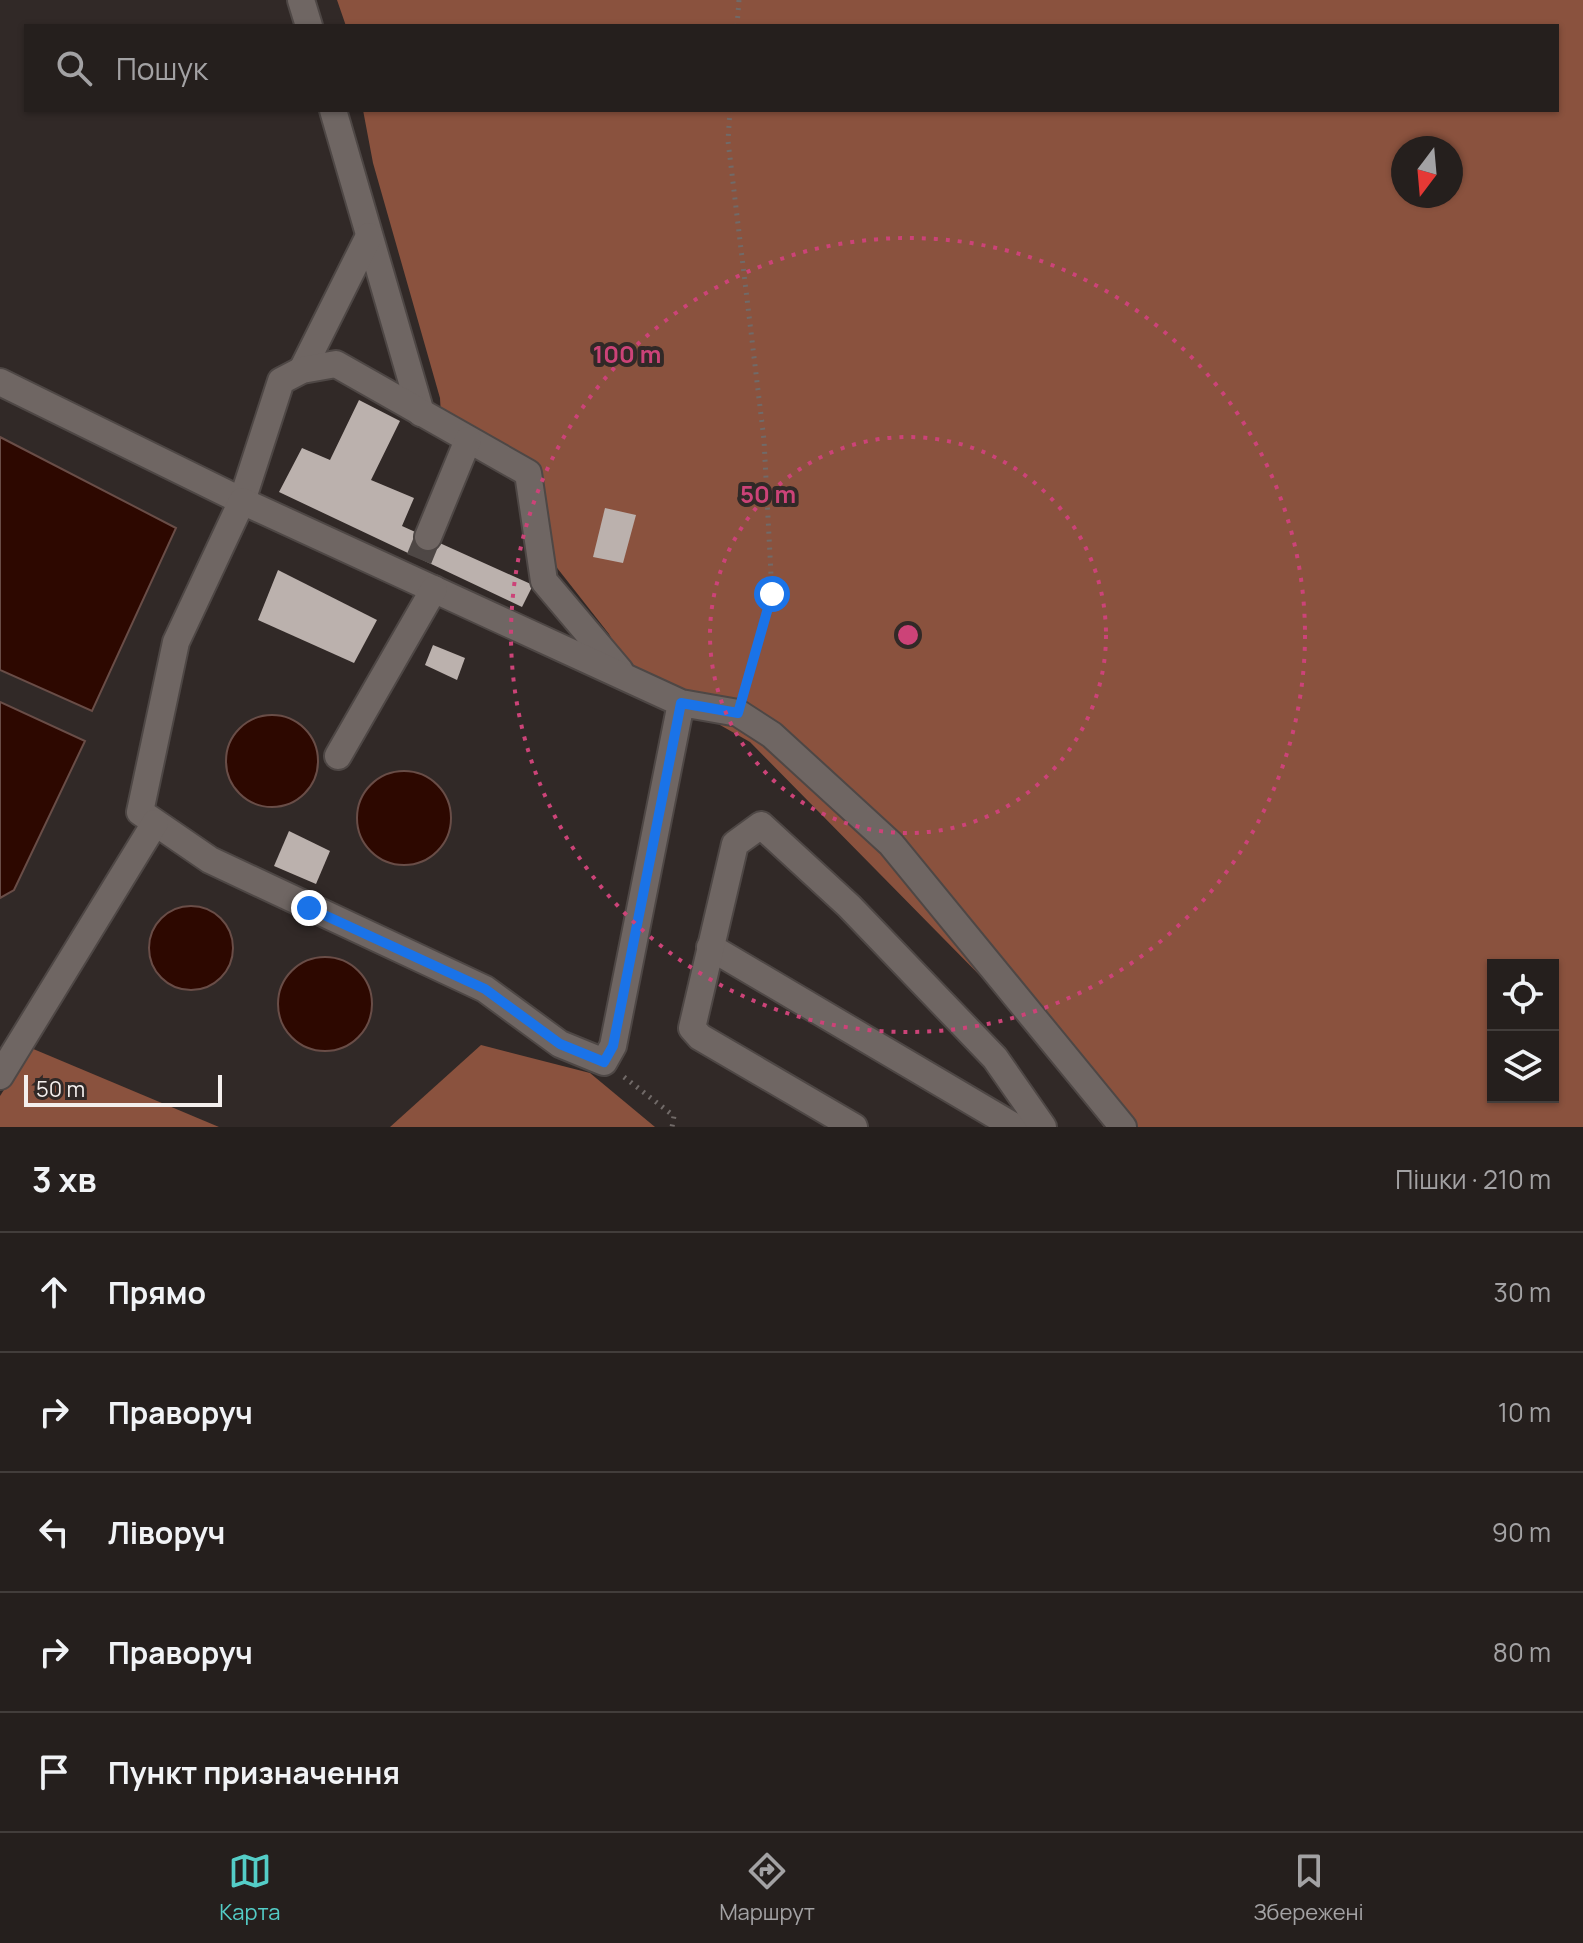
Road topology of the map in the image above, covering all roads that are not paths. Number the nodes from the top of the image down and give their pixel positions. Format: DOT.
graph roads {
  1 [pos="301,0"];
  2 [pos="308,24"];
  3 [pos="334,112"];
  4 [pos="369,236"];
  5 [pos="302,370"];
  6 [pos="0,382"];
  7 [pos="421,413"];
  8 [pos="468,440"];
  9 [pos="242,501"];
  10 [pos="419,558"];
  11 [pos="434,589"];
  12 [pos="625,677"];
  13 [pos="681,703"];
  14 [pos="338,756"];
  15 [pos="155,823"];
  16 [pos="710,947"];
  17 [pos="0,1076"];
  18 [pos="854,1127"];
  19 [pos="1015,1127"];
  20 [pos="1043,1127"];
  21 [pos="1123,1127"];
  1 -- 2 [label="lane"];
  3 -- 4 [label="lane"];
  4 -- 5 [label="lane"];
  4 -- 7 [label="lane"];
  5 -- 7 [label="lane"];
  5 -- 9 [label="lane"];
  6 -- 9 [label="lane"];
  7 -- 8 [label="lane"];
  8 -- 10 [label="lane"];
  8 -- 12 [label="lane"];
  9 -- 10 [label="lane"];
  9 -- 15 [label="lane"];
  10 -- 11 [label="lane"];
  11 -- 12 [label="lane"];
  11 -- 14 [label="lane"];
  12 -- 13 [label="lane"];
  13 -- 15 [label="lane"];
  13 -- 21 [label="lane"];
  15 -- 17 [label="lane"];
  16 -- 18 [label="lane"];
  16 -- 19 [label="lane"];
  16 -- 20 [label="lane"];
}
